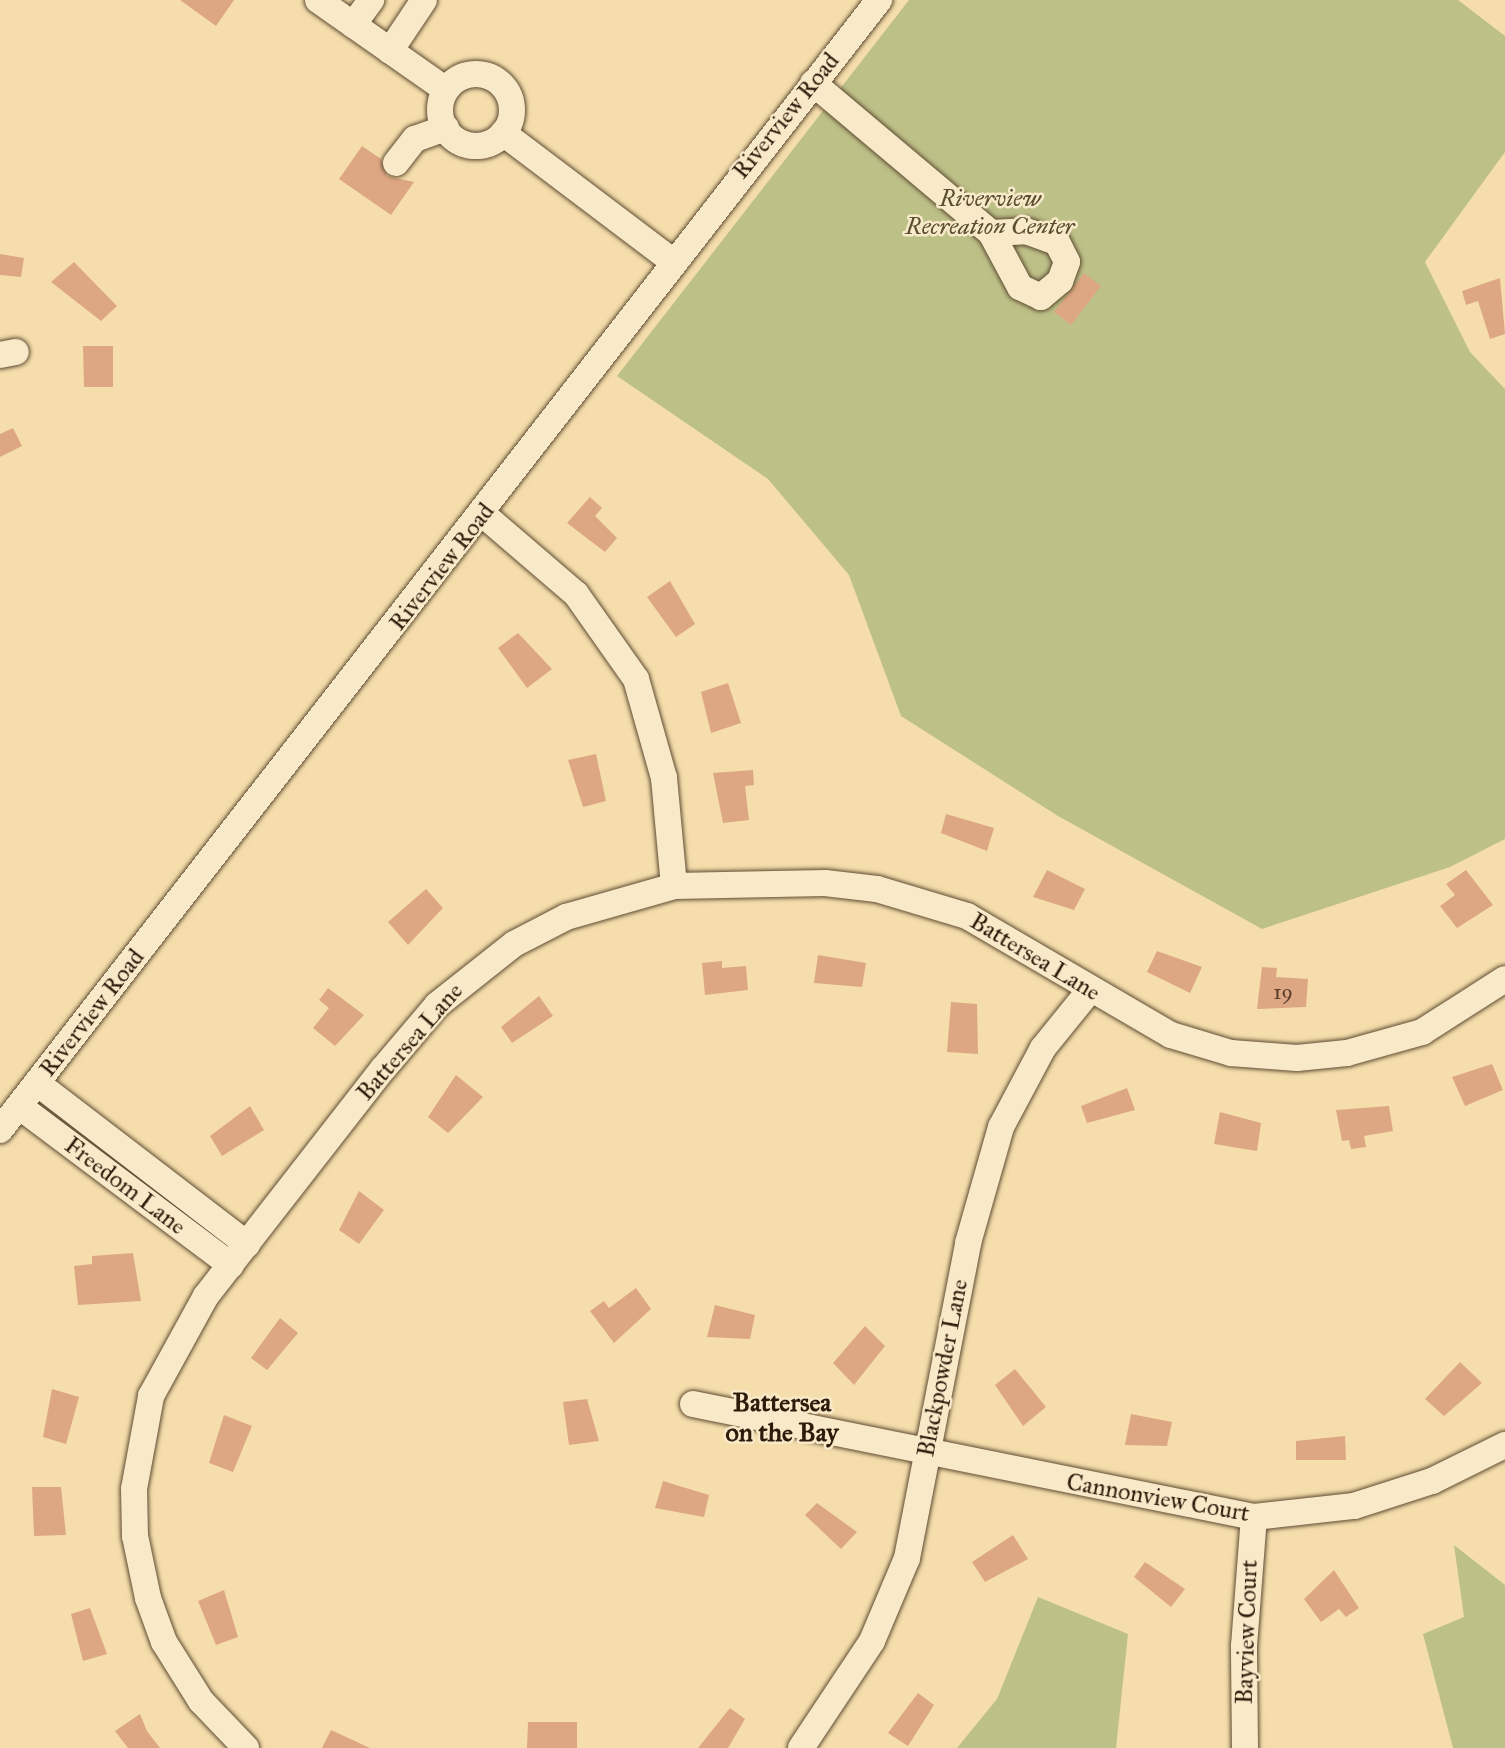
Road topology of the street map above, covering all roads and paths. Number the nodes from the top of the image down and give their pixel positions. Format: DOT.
graph roads {
  1 [pos="318,0"];
  2 [pos="371,0"];
  3 [pos="425,0"];
  4 [pos="879,0"];
  5 [pos="353,25"];
  6 [pos="390,51"];
  7 [pos="813,83"];
  8 [pos="446,90"];
  9 [pos="446,128"];
  10 [pos="503,133"];
  11 [pos="396,163"];
  12 [pos="991,233"];
  13 [pos="671,260"];
  14 [pos="484,515"];
  15 [pos="674,886"];
  16 [pos="1505,979"];
  17 [pos="1090,990"];
  18 [pos="37,1083"];
  19 [pos="19,1106"];
  20 [pos="0,1130"];
  21 [pos="247,1244"];
  22 [pos="231,1265"];
  23 [pos="694,1405"];
  24 [pos="1505,1445"];
  25 [pos="926,1454"];
  26 [pos="1254,1517"];
  27 [pos="246,1748"];
  28 [pos="801,1748"];
  29 [pos="1245,1748"];
  1 -- 5 [label="street"];
  2 -- 5 [label="street"];
  3 -- 6 [label="street"];
  4 -- 7 [label="street, Riverview Road"];
  5 -- 6 [label="street"];
  6 -- 8 [label="street"];
  7 -- 12 [label="street"];
  7 -- 13 [label="street, Riverview Road"];
  8 -- 9 [label="street"];
  8 -- 10 [label="street"];
  9 -- 10 [label="street"];
  9 -- 11 [label="street"];
  10 -- 13 [label="street"];
  13 -- 14 [label="street, Riverview Road"];
  14 -- 15 [label="street"];
  14 -- 18 [label="street, Riverview Road"];
  15 -- 17 [label="street, Battersea Lane"];
  15 -- 21 [label="street, Battersea Lane"];
  16 -- 17 [label="street, Battersea Lane"];
  17 -- 25 [label="street, Blackpowder Lane"];
  18 -- 19 [label="street, Riverview Road"];
  18 -- 21 [label="street, Freedom Lane"];
  19 -- 20 [label="street, Riverview Road"];
  19 -- 22 [label="street, Freedom Lane"];
  21 -- 22 [label="street, Battersea Lane"];
  22 -- 27 [label="street, Battersea Lane"];
  23 -- 25 [label="street, Cannonview Court"];
  24 -- 26 [label="street, Cannonview Court"];
  25 -- 26 [label="street, Cannonview Court"];
  25 -- 28 [label="street, Blackpowder Lane"];
  26 -- 29 [label="street, Bayview Court"];
}
